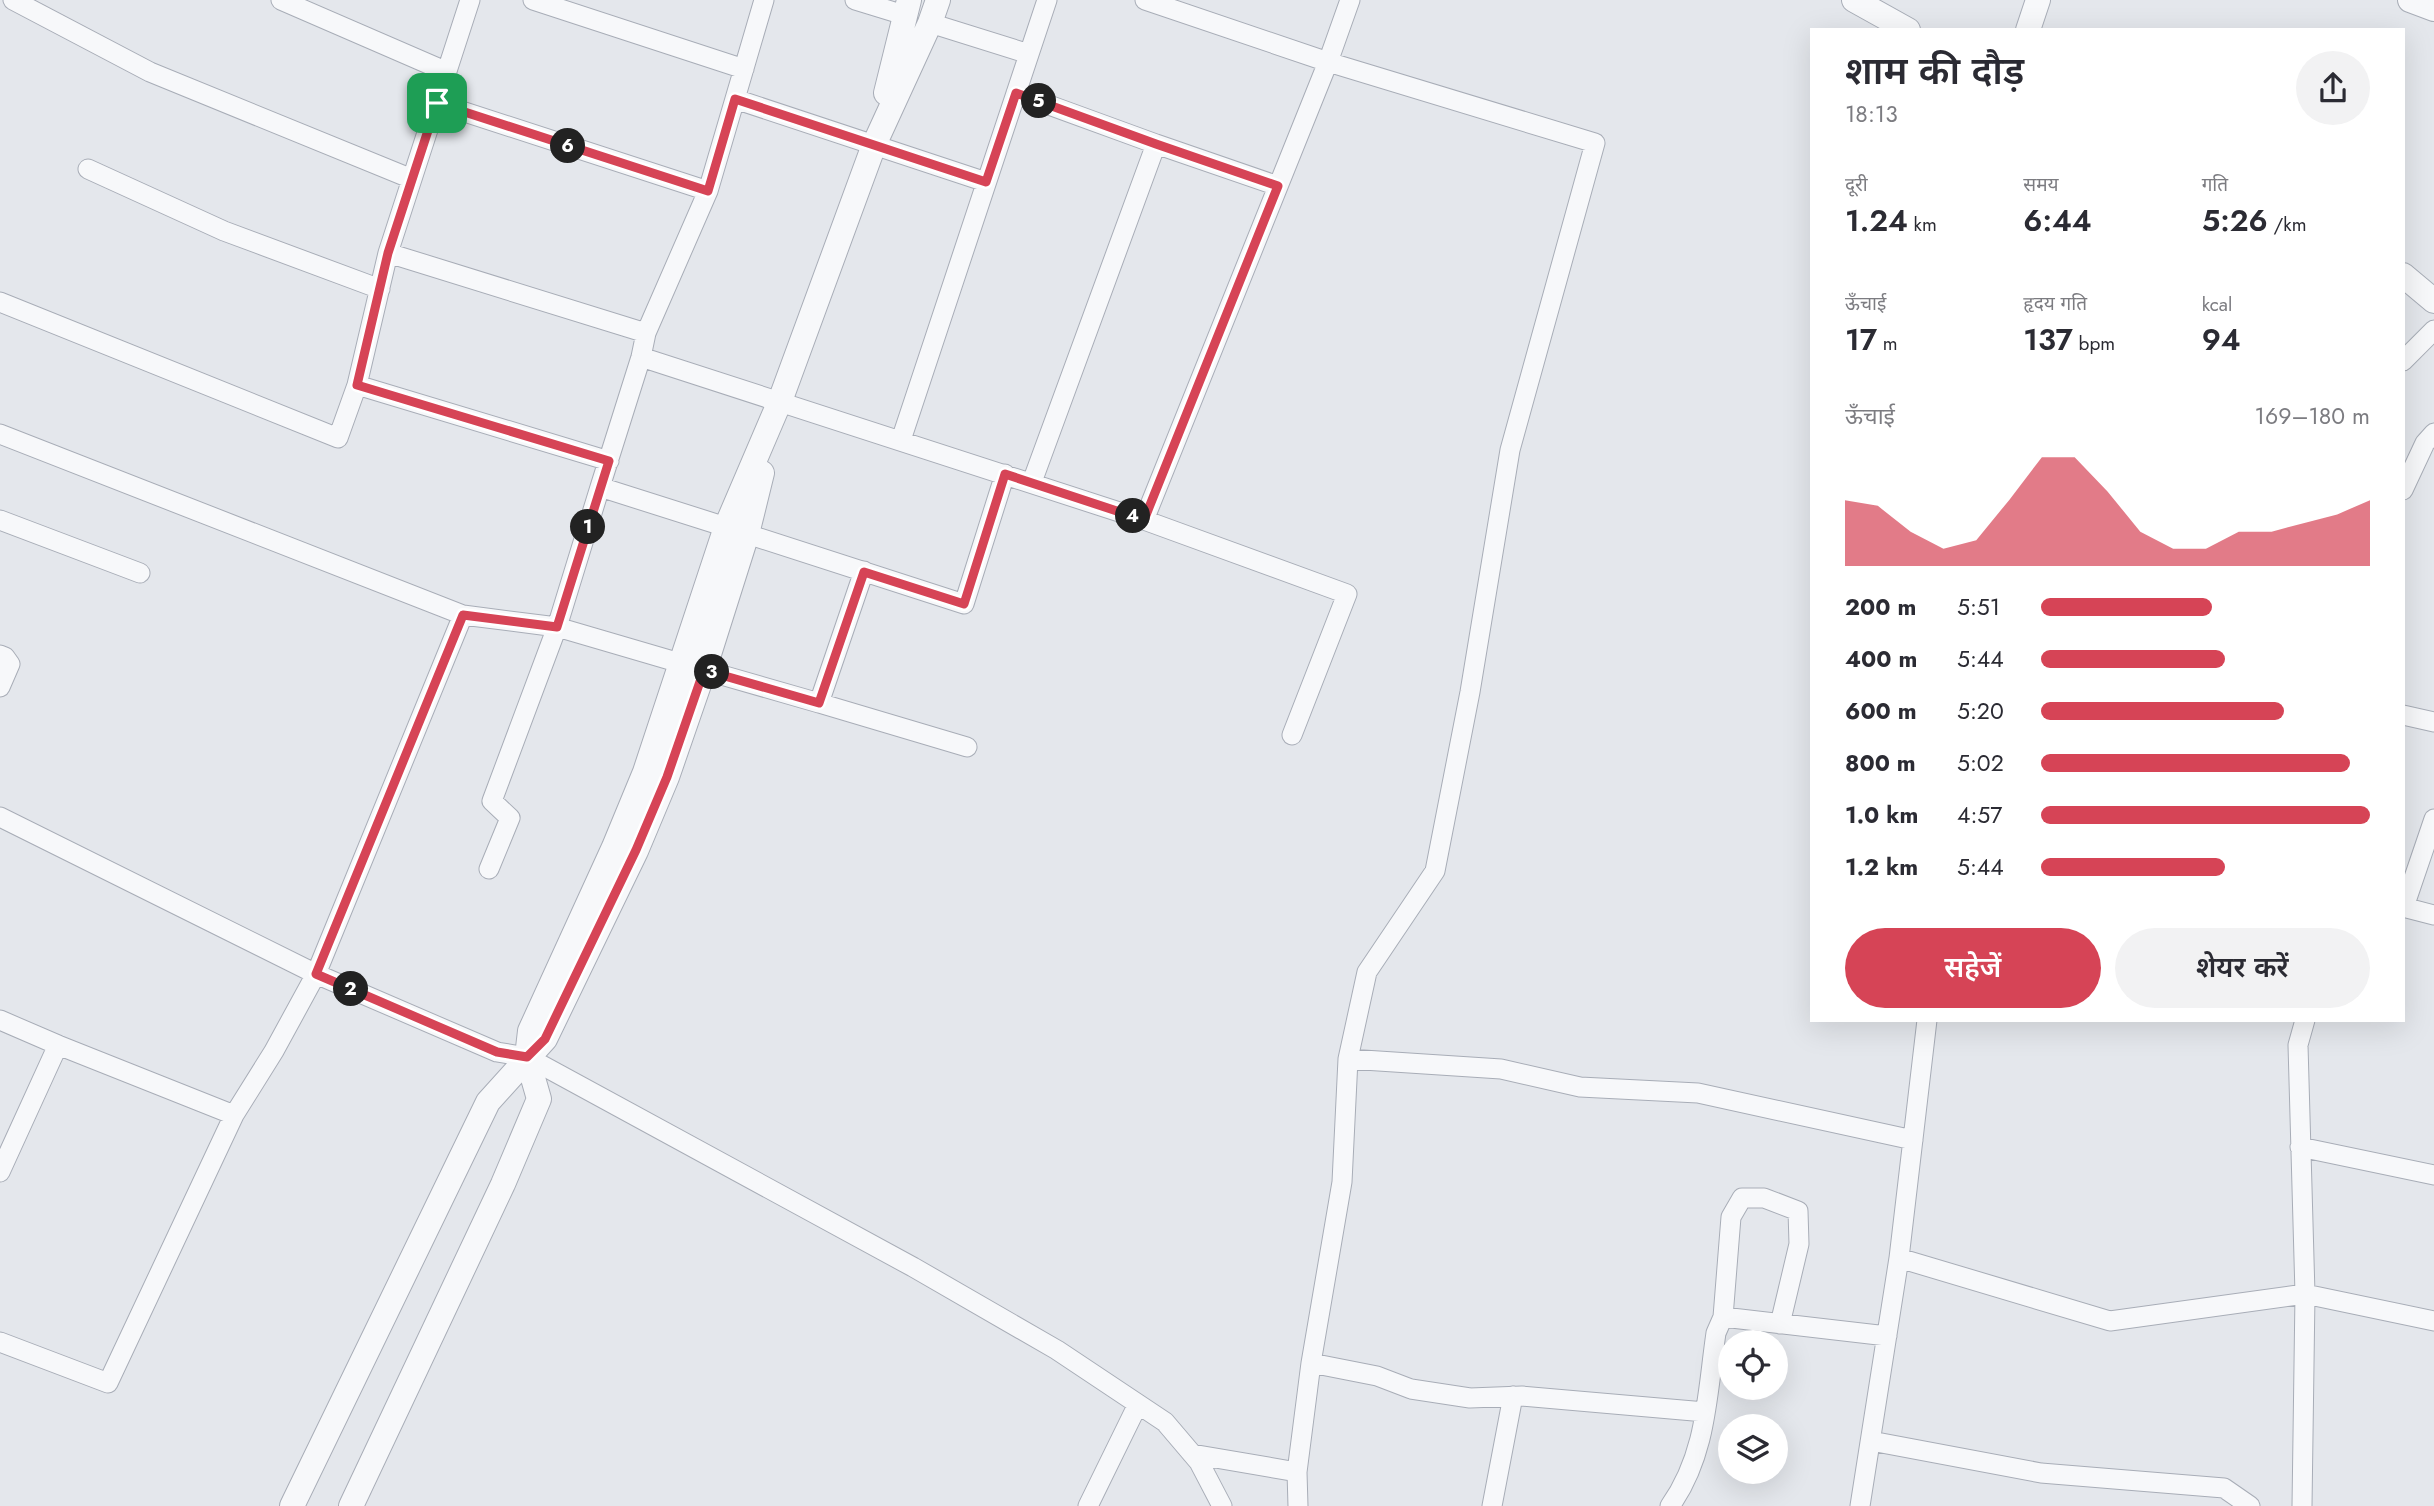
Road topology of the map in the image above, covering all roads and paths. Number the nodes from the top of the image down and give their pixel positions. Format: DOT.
graph roads {
  1 [pos="13,0"];
  2 [pos="282,0"];
  3 [pos="470,0"];
  4 [pos="533,0"];
  5 [pos="764,0"];
  6 [pos="855,0"];
  7 [pos="938,0"];
  8 [pos="1047,0"];
  9 [pos="1145,0"];
  10 [pos="1350,0"];
  11 [pos="1854,0"];
  12 [pos="2038,0"];
  13 [pos="2410,0"];
  14 [pos="907,8"];
  15 [pos="2434,9"];
  16 [pos="1897,17"];
  17 [pos="930,23"];
  18 [pos="2029,28"];
  19 [pos="1028,54"];
  20 [pos="1328,62"];
  21 [pos="744,69"];
  22 [pos="447,72"];
  23 [pos="1016,93"];
  24 [pos="735,99"];
  25 [pos="437,103"];
  26 [pos="1156,144"];
  27 [pos="874,145"];
  28 [pos="89,169"];
  29 [pos="412,179"];
  30 [pos="986,182"];
  31 [pos="1278,186"];
  32 [pos="708,191"];
  33 [pos="388,253"];
  34 [pos="2405,277"];
  35 [pos="380,289"];
  36 [pos="2434,301"];
  37 [pos="0,302"];
  38 [pos="2434,330"];
  39 [pos="646,333"];
  40 [pos="641,356"];
  41 [pos="2405,359"];
  42 [pos="357,385"];
  43 [pos="780,401"];
  44 [pos="2434,433"];
  45 [pos="0,434"];
  46 [pos="901,440"];
  47 [pos="609,461"];
  48 [pos="1005,474"];
  49 [pos="1032,482"];
  50 [pos="600,486"];
  51 [pos="2405,486"];
  52 [pos="0,520"];
  53 [pos="1144,520"];
  54 [pos="737,530"];
  55 [pos="864,572"];
  56 [pos="139,573"];
  57 [pos="463,615"];
  58 [pos="557,627"];
  59 [pos="0,655"];
  60 [pos="692,666"];
  61 [pos="0,687"];
  62 [pos="819,703"];
  63 [pos="2405,715"];
  64 [pos="2434,722"];
  65 [pos="1292,735"];
  66 [pos="967,747"];
  67 [pos="0,817"];
  68 [pos="2434,819"];
  69 [pos="489,869"];
  70 [pos="2405,901"];
  71 [pos="2405,908"];
  72 [pos="2434,915"];
  73 [pos="316,974"];
  74 [pos="0,1020"];
  75 [pos="1927,1022"];
  76 [pos="2304,1022"];
  77 [pos="58,1045"];
  78 [pos="527,1057"];
  79 [pos="1348,1059"];
  80 [pos="234,1115"];
  81 [pos="1913,1140"];
  82 [pos="2300,1147"];
  83 [pos="0,1172"];
  84 [pos="2434,1175"];
  85 [pos="1899,1258"];
  86 [pos="2305,1294"];
  87 [pos="1723,1317"];
  88 [pos="2434,1321"];
  89 [pos="1780,1324"];
  90 [pos="1887,1336"];
  91 [pos="0,1342"];
  92 [pos="1311,1363"];
  93 [pos="1513,1396"];
  94 [pos="1138,1404"];
  95 [pos="1705,1412"];
  96 [pos="1871,1441"];
  97 [pos="1192,1454"];
  98 [pos="1297,1472"];
  99 [pos="292,1506"];
  100 [pos="351,1506"];
  101 [pos="1088,1506"];
  102 [pos="1222,1506"];
  103 [pos="1298,1506"];
  104 [pos="1492,1506"];
  105 [pos="1670,1506"];
  106 [pos="1860,1506"];
  107 [pos="2250,1506"];
  108 [pos="2302,1506"];
  1 -- 29 [label="street"];
  2 -- 22 [label="street"];
  3 -- 22 [label="street"];
  4 -- 21 [label="street"];
  5 -- 21 [label="street"];
  6 -- 14 [label="street"];
  7 -- 17 [label="street"];
  8 -- 19 [label="street"];
  9 -- 20 [label="street"];
  10 -- 20 [label="street"];
  11 -- 16 [label="street"];
  12 -- 18 [label="street"];
  13 -- 15 [label="street"];
  14 -- 27 [label="street"];
  17 -- 19 [label="street"];
  17 -- 27 [label="street"];
  19 -- 23 [label="street"];
  20 -- 31 [label="street"];
  20 -- 79 [label="street"];
  21 -- 24 [label="street"];
  22 -- 25 [label="street"];
  23 -- 26 [label="street"];
  23 -- 30 [label="street"];
  24 -- 27 [label="street"];
  24 -- 32 [label="street"];
  25 -- 29 [label="street"];
  25 -- 32 [label="street"];
  26 -- 31 [label="street"];
  26 -- 49 [label="street"];
  27 -- 30 [label="street"];
  27 -- 43 [label="street"];
  28 -- 35 [label="street"];
  29 -- 33 [label="street"];
  30 -- 46 [label="street"];
  31 -- 53 [label="street"];
  32 -- 39 [label="street"];
  33 -- 35 [label="street"];
  33 -- 39 [label="street"];
  34 -- 36 [label="street"];
  35 -- 42 [label="street"];
  37 -- 42 [label="street"];
  38 -- 41 [label="street"];
  39 -- 40 [label="street"];
  40 -- 43 [label="street"];
  40 -- 47 [label="street"];
  42 -- 47 [label="street"];
  43 -- 46 [label="street"];
  43 -- 54 [label="street"];
  44 -- 51 [label="street"];
  45 -- 57 [label="street"];
  46 -- 48 [label="street"];
  47 -- 50 [label="street"];
  48 -- 49 [label="street"];
  48 -- 55 [label="street"];
  49 -- 53 [label="street"];
  50 -- 54 [label="street"];
  50 -- 58 [label="street"];
  52 -- 56 [label="street"];
  53 -- 65 [label="street"];
  54 -- 55 [label="street"];
  54 -- 60 [label="street"];
  55 -- 62 [label="street"];
  57 -- 58 [label="street"];
  57 -- 73 [label="street"];
  58 -- 60 [label="street"];
  58 -- 69 [label="street"];
  59 -- 61 [label="street"];
  60 -- 62 [label="street"];
  60 -- 78 [label="street"];
  62 -- 66 [label="street"];
  63 -- 64 [label="street"];
  67 -- 73 [label="street"];
  68 -- 70 [label="street"];
  71 -- 72 [label="street"];
  73 -- 78 [label="street"];
  73 -- 80 [label="street"];
  74 -- 77 [label="street"];
  75 -- 81 [label="street"];
  76 -- 82 [label="street"];
  77 -- 80 [label="street"];
  77 -- 83 [label="street"];
  78 -- 94 [label="street"];
  78 -- 99 [label="street"];
  78 -- 100 [label="street"];
  79 -- 81 [label="street"];
  79 -- 92 [label="street"];
  80 -- 91 [label="street"];
  81 -- 85 [label="street"];
  82 -- 84 [label="street"];
  82 -- 86 [label="street"];
  85 -- 86 [label="street"];
  85 -- 90 [label="street"];
  86 -- 88 [label="street"];
  86 -- 108 [label="street"];
  87 -- 89 [label="street"];
  87 -- 89 [label="street"];
  87 -- 95 [label="street"];
  89 -- 90 [label="street"];
  90 -- 96 [label="street"];
  92 -- 93 [label="street"];
  92 -- 98 [label="street"];
  93 -- 95 [label="street"];
  93 -- 104 [label="street"];
  94 -- 97 [label="street"];
  94 -- 101 [label="street"];
  95 -- 105 [label="street"];
  96 -- 106 [label="street"];
  96 -- 107 [label="street"];
  97 -- 98 [label="street"];
  97 -- 102 [label="street"];
  98 -- 103 [label="street"];
}
